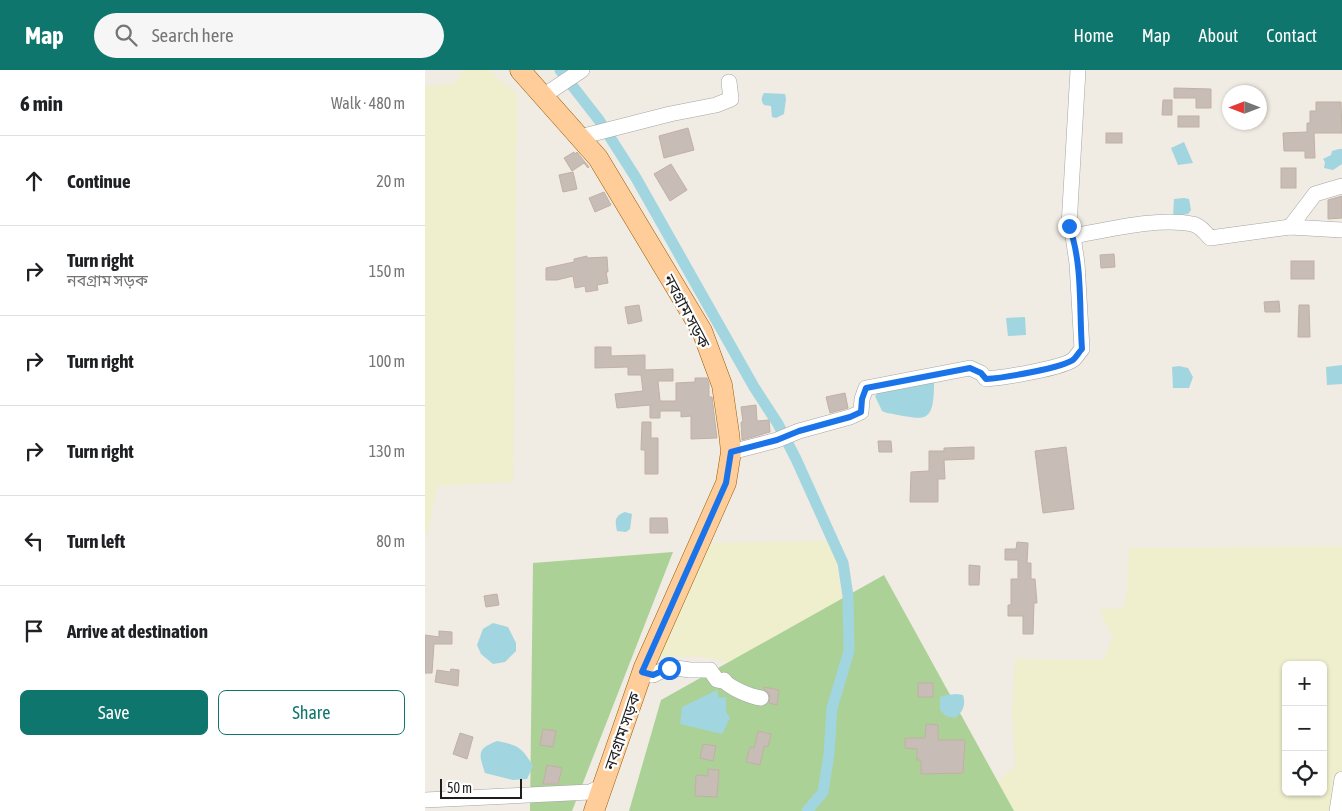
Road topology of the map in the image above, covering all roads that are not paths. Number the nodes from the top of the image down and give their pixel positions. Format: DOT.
graph roads {
  1 [pos="519,70"];
  2 [pos="1078,70"];
  3 [pos="581,71"];
  4 [pos="729,82"];
  5 [pos="551,91"];
  6 [pos="579,136"];
  7 [pos="1342,186"];
  8 [pos="1290,227"];
  9 [pos="1342,230"];
  10 [pos="1073,236"];
  11 [pos="731,452"];
  12 [pos="642,672"];
  13 [pos="761,698"];
  14 [pos="1342,779"];
  15 [pos="603,786"];
  16 [pos="425,800"];
  17 [pos="594,811"];
  18 [pos="1337,811"];
  1 -- 5 [label="main road, নবগ্রাম সড়ক"];
  2 -- 10 [label="street"];
  3 -- 5 [label="street"];
  4 -- 6 [label="street"];
  5 -- 6 [label="main road, নবগ্রাম সড়ক"];
  6 -- 11 [label="main road, নবগ্রাম সড়ক"];
  7 -- 8 [label="street"];
  8 -- 9 [label="street"];
  8 -- 10 [label="street"];
  10 -- 11 [label="street"];
  11 -- 12 [label="main road, নবগ্রাম সড়ক"];
  12 -- 13 [label="street"];
  12 -- 15 [label="main road, নবগ্রাম সড়ক"];
  14 -- 18 [label="street"];
  15 -- 16 [label="street"];
  15 -- 17 [label="main road, নবগ্রাম সড়ক"];
}
